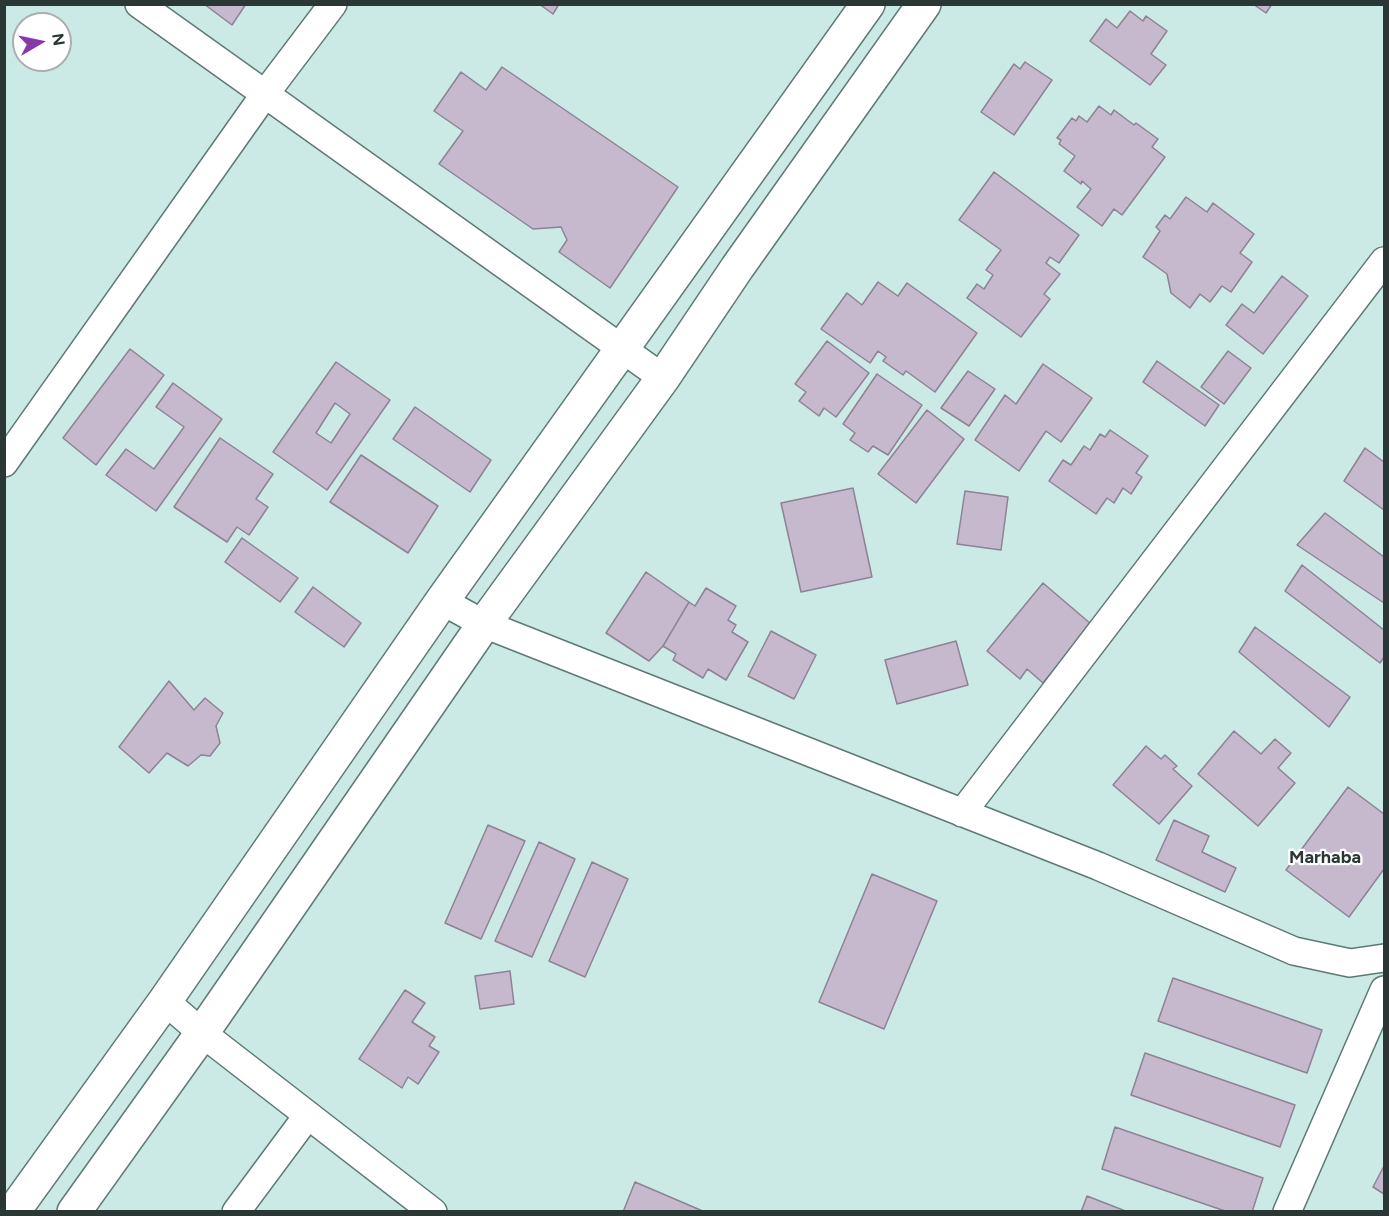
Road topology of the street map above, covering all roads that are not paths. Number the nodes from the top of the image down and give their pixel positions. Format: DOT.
graph roads {
  1 [pos="139,4"];
  2 [pos="333,4"];
  3 [pos="868,4"];
  4 [pos="924,4"];
  5 [pos="265,94"];
  6 [pos="1384,261"];
  7 [pos="623,349"];
  8 [pos="663,378"];
  9 [pos="4,463"];
  10 [pos="442,601"];
  11 [pos="484,624"];
  12 [pos="962,813"];
  13 [pos="1384,958"];
  14 [pos="1384,990"];
  15 [pos="165,1001"];
  16 [pos="202,1033"];
  17 [pos="308,1115"];
  18 [pos="13,1212"];
  19 [pos="74,1212"];
  20 [pos="236,1212"];
  21 [pos="434,1212"];
  22 [pos="1287,1212"];
  1 -- 5 [label="street"];
  2 -- 5 [label="street"];
  3 -- 7 [label="street"];
  4 -- 8 [label="street"];
  5 -- 7 [label="street"];
  5 -- 9 [label="street"];
  6 -- 12 [label="street"];
  7 -- 8 [label="street"];
  7 -- 10 [label="street"];
  8 -- 11 [label="street"];
  10 -- 11 [label="street"];
  10 -- 15 [label="street"];
  11 -- 12 [label="street"];
  11 -- 16 [label="street"];
  12 -- 13 [label="street"];
  14 -- 22 [label="street"];
  15 -- 16 [label="street"];
  15 -- 18 [label="street"];
  16 -- 17 [label="street"];
  16 -- 19 [label="street"];
  17 -- 20 [label="street"];
  17 -- 21 [label="street"];
}
